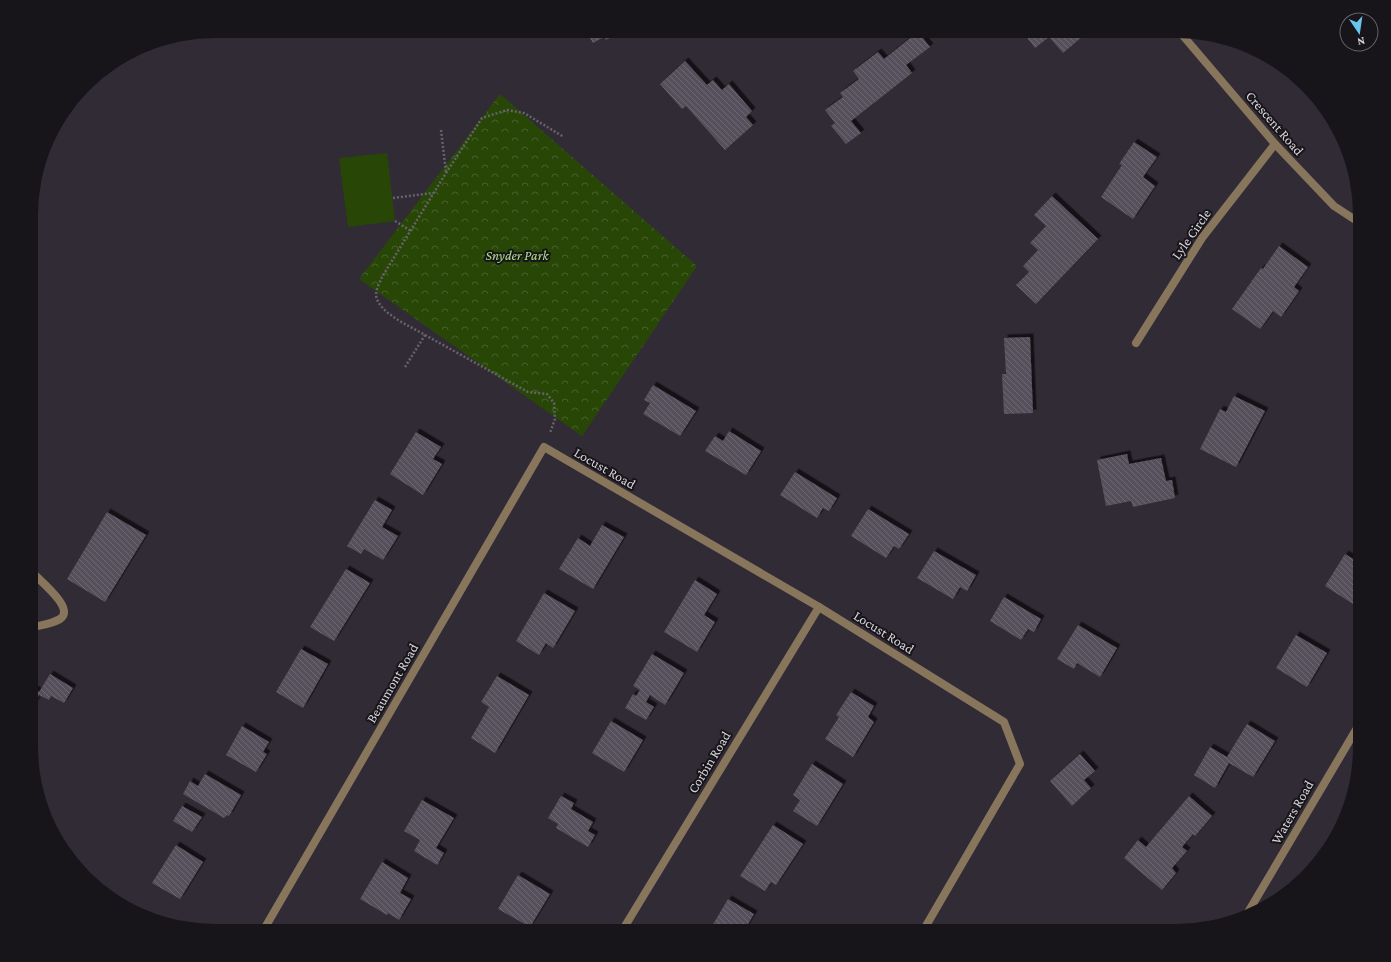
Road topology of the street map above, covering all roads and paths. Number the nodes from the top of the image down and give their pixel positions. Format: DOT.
graph roads {
  1 [pos="1185,38"];
  2 [pos="441,130"];
  3 [pos="564,137"];
  4 [pos="1275,144"];
  5 [pos="446,173"];
  6 [pos="434,192"];
  7 [pos="392,198"];
  8 [pos="1353,218"];
  9 [pos="395,221"];
  10 [pos="411,231"];
  11 [pos="425,335"];
  12 [pos="1136,343"];
  13 [pos="405,367"];
  14 [pos="544,448"];
  15 [pos="38,579"];
  16 [pos="819,607"];
  17 [pos="38,626"];
  18 [pos="1353,735"];
  19 [pos="1251,908"];
  20 [pos="267,924"];
  21 [pos="626,924"];
  22 [pos="927,924"];
  1 -- 4 [label="street, Crescent Road"];
  2 -- 5 [label="path"];
  3 -- 5 [label="path"];
  4 -- 8 [label="street, Crescent Road"];
  4 -- 12 [label="street, Lyle Circle"];
  5 -- 6 [label="path"];
  6 -- 7 [label="path"];
  6 -- 10 [label="path"];
  9 -- 10 [label="path"];
  10 -- 11 [label="path"];
  11 -- 13 [label="path"];
  11 -- 14 [label="path"];
  14 -- 16 [label="street, Locust Road"];
  14 -- 20 [label="street, Beaumont Road"];
  15 -- 17 [label="street"];
  16 -- 21 [label="street, Corbin Road"];
  16 -- 22 [label="street, Locust Road"];
  18 -- 19 [label="street, Waters Road"];
}
